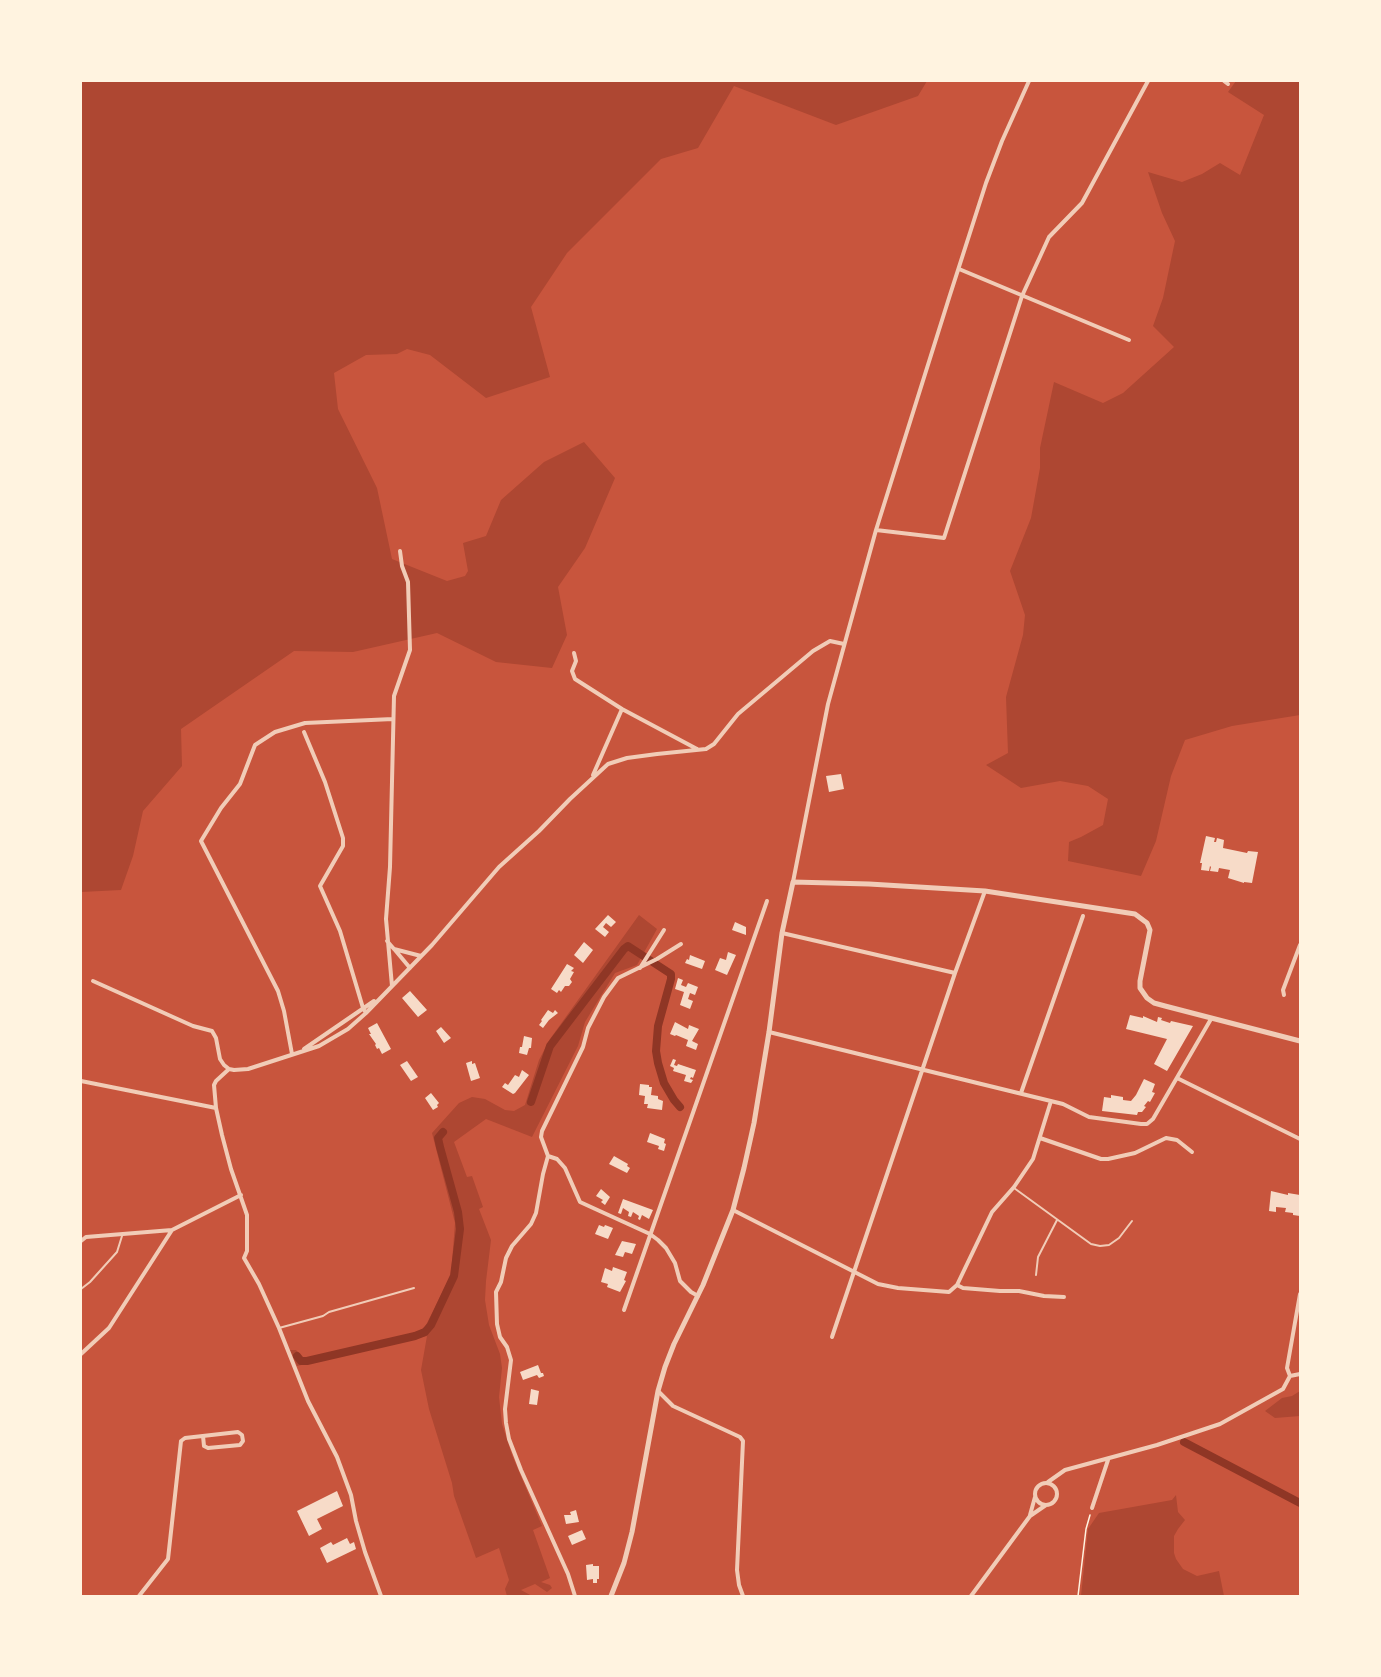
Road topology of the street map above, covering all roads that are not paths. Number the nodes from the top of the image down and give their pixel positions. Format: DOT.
graph roads {
  1 [pos="1029,81"];
  2 [pos="1148,81"];
  3 [pos="959,269"];
  4 [pos="1022,296"];
  5 [pos="1129,340"];
  6 [pos="876,530"];
  7 [pos="400,551"];
  8 [pos="844,644"];
  9 [pos="574,653"];
  10 [pos="622,709"];
  11 [pos="393,719"];
  12 [pos="304,732"];
  13 [pos="698,750"];
  14 [pos="591,778"];
  15 [pos="793,882"];
  16 [pos="986,891"];
  17 [pos="767,901"];
  18 [pos="1083,916"];
  19 [pos="664,930"];
  20 [pos="782,933"];
  21 [pos="387,941"];
  22 [pos="681,944"];
  23 [pos="1300,945"];
  24 [pos="394,949"];
  25 [pos="421,956"];
  26 [pos="410,968"];
  27 [pos="639,968"];
  28 [pos="955,973"];
  29 [pos="93,981"];
  30 [pos="392,986"];
  31 [pos="1284,995"];
  32 [pos="364,1010"];
  33 [pos="1211,1019"];
  34 [pos="769,1032"];
  35 [pos="1300,1041"];
  36 [pos="301,1052"];
  37 [pos="292,1054"];
  38 [pos="229,1069"];
  39 [pos="923,1070"];
  40 [pos="1177,1078"];
  41 [pos="81,1082"];
  42 [pos="1021,1093"];
  43 [pos="1051,1101"];
  44 [pos="216,1108"];
  45 [pos="1040,1138"];
  46 [pos="1300,1139"];
  47 [pos="1192,1152"];
  48 [pos="548,1156"];
  49 [pos="1014,1187"];
  50 [pos="241,1194"];
  51 [pos="733,1210"];
  52 [pos="1057,1220"];
  53 [pos="1132,1221"];
  54 [pos="172,1230"];
  55 [pos="650,1234"];
  56 [pos="122,1235"];
  57 [pos="81,1241"];
  58 [pos="854,1272"];
  59 [pos="1036,1275"];
  60 [pos="956,1286"];
  61 [pos="414,1288"];
  62 [pos="81,1289"];
  63 [pos="1300,1294"];
  64 [pos="698,1296"];
  65 [pos="1064,1297"];
  66 [pos="624,1310"];
  67 [pos="279,1328"];
  68 [pos="832,1336"];
  69 [pos="81,1354"];
  70 [pos="1300,1374"];
  71 [pos="1290,1376"];
  72 [pos="658,1391"];
  73 [pos="203,1436"];
  74 [pos="1108,1459"];
  75 [pos="1057,1476"];
  76 [pos="1048,1482"];
  77 [pos="1055,1486"];
  78 [pos="1035,1497"];
  79 [pos="1046,1505"];
  80 [pos="1092,1508"];
  81 [pos="1030,1516"];
  82 [pos="139,1596"];
  83 [pos="381,1596"];
  84 [pos="574,1596"];
  85 [pos="611,1596"];
  86 [pos="743,1596"];
  87 [pos="971,1596"];
  1 -- 3 [label="street"];
  2 -- 4 [label="street"];
  3 -- 4 [label="street"];
  3 -- 6 [label="street"];
  4 -- 5 [label="street"];
  4 -- 6 [label="street"];
  6 -- 8 [label="street"];
  7 -- 11 [label="street"];
  8 -- 13 [label="street"];
  8 -- 15 [label="street"];
  9 -- 10 [label="street"];
  10 -- 13 [label="street"];
  10 -- 14 [label="street"];
  11 -- 21 [label="street"];
  11 -- 37 [label="street"];
  12 -- 32 [label="street"];
  13 -- 14 [label="street"];
  14 -- 25 [label="street"];
  15 -- 16 [label="street"];
  15 -- 20 [label="street"];
  16 -- 28 [label="street"];
  16 -- 33 [label="street"];
  17 -- 55 [label="street"];
  18 -- 42 [label="street"];
  19 -- 27 [label="street"];
  20 -- 28 [label="street"];
  20 -- 34 [label="street"];
  21 -- 24 [label="street"];
  21 -- 30 [label="street"];
  22 -- 27 [label="street"];
  23 -- 31 [label="street"];
  24 -- 25 [label="street"];
  24 -- 26 [label="street"];
  25 -- 26 [label="street"];
  26 -- 30 [label="street"];
  27 -- 48 [label="street"];
  28 -- 39 [label="street"];
  29 -- 38 [label="street"];
  30 -- 32 [label="street"];
  32 -- 36 [label="street"];
  32 -- 36 [label="street"];
  33 -- 35 [label="street"];
  33 -- 40 [label="street"];
  34 -- 39 [label="street"];
  34 -- 51 [label="street"];
  36 -- 37 [label="street"];
  37 -- 38 [label="street"];
  38 -- 44 [label="street"];
  39 -- 42 [label="street"];
  39 -- 58 [label="street"];
  40 -- 43 [label="street"];
  40 -- 46 [label="street"];
  41 -- 44 [label="street"];
  42 -- 43 [label="street"];
  43 -- 45 [label="street"];
  44 -- 50 [label="street"];
  45 -- 47 [label="street"];
  45 -- 49 [label="street"];
  48 -- 55 [label="street"];
  48 -- 84 [label="street"];
  49 -- 52 [label="lane"];
  49 -- 60 [label="street"];
  50 -- 54 [label="street"];
  50 -- 67 [label="street"];
  51 -- 58 [label="street"];
  51 -- 64 [label="street"];
  52 -- 53 [label="lane"];
  52 -- 59 [label="lane"];
  54 -- 56 [label="street"];
  54 -- 69 [label="street"];
  55 -- 64 [label="street"];
  55 -- 66 [label="street"];
  56 -- 57 [label="street"];
  56 -- 62 [label="lane"];
  58 -- 60 [label="street"];
  58 -- 68 [label="street"];
  60 -- 65 [label="street"];
  61 -- 67 [label="lane"];
  63 -- 71 [label="street"];
  64 -- 72 [label="street"];
  67 -- 83 [label="street"];
  70 -- 71 [label="street"];
  71 -- 74 [label="street"];
  72 -- 85 [label="street"];
  72 -- 86 [label="street"];
  73 -- 73 [label="street"];
  73 -- 82 [label="street"];
  74 -- 75 [label="street"];
  74 -- 80 [label="street"];
  75 -- 76 [label="street"];
  75 -- 77 [label="street"];
  76 -- 77 [label="street"];
  76 -- 78 [label="street"];
  77 -- 79 [label="street"];
  78 -- 79 [label="street"];
  78 -- 81 [label="street"];
  79 -- 81 [label="street"];
  81 -- 87 [label="street"];
}
